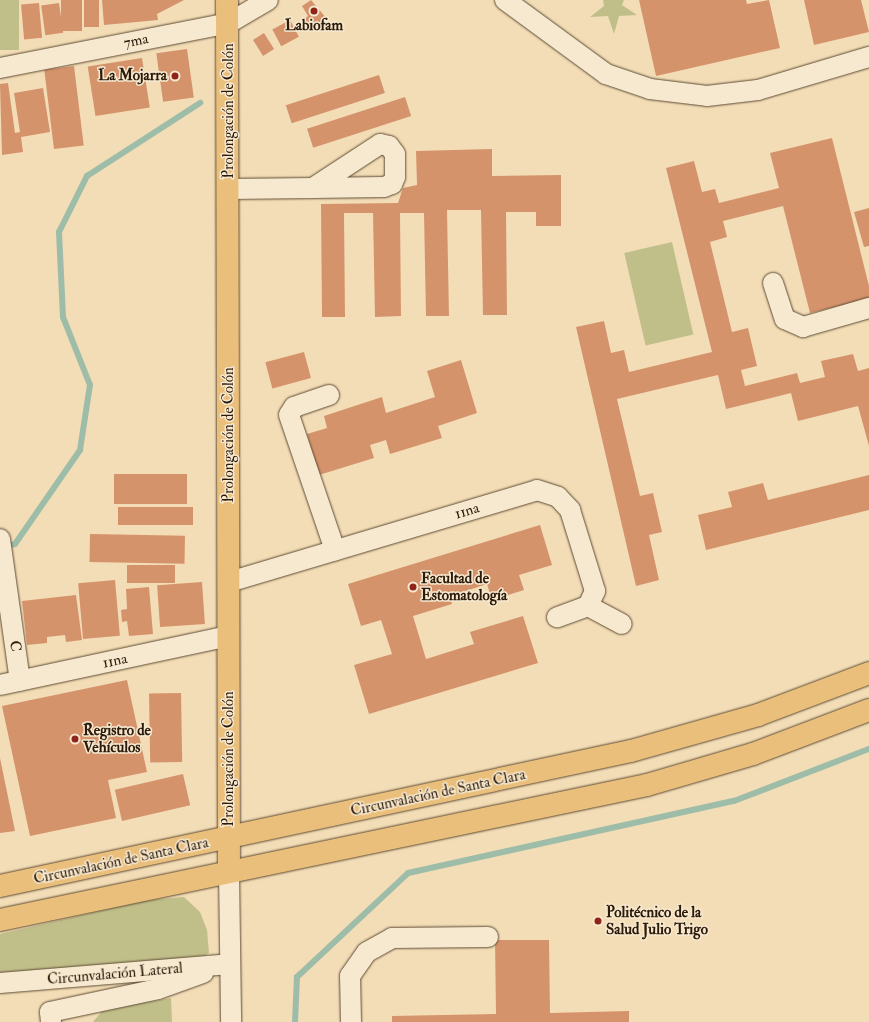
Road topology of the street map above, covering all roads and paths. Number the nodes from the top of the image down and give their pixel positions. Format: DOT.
graph roads {
  1 [pos="227,0"];
  2 [pos="268,0"];
  3 [pos="505,0"];
  4 [pos="229,23"];
  5 [pos="869,57"];
  6 [pos="0,68"];
  7 [pos="313,188"];
  8 [pos="229,189"];
  9 [pos="773,282"];
  10 [pos="869,308"];
  11 [pos="329,395"];
  12 [pos="1,545"];
  13 [pos="335,550"];
  14 [pos="229,582"];
  15 [pos="588,606"];
  16 [pos="557,617"];
  17 [pos="622,624"];
  18 [pos="229,636"];
  19 [pos="869,673"];
  20 [pos="20,681"];
  21 [pos="0,685"];
  22 [pos="869,710"];
  23 [pos="230,839"];
  24 [pos="230,871"];
  25 [pos="0,886"];
  26 [pos="0,920"];
  27 [pos="488,937"];
  28 [pos="230,964"];
  29 [pos="0,983"];
  30 [pos="51,1022"];
  31 [pos="231,1022"];
  32 [pos="351,1022"];
  1 -- 4 [label="main road, Prolongación de Colón"];
  2 -- 4 [label="street, 7ma"];
  3 -- 5 [label="street"];
  4 -- 6 [label="street, 7ma"];
  4 -- 8 [label="main road, Prolongación de Colón"];
  7 -- 8 [label="street"];
  8 -- 14 [label="main road, Prolongación de Colón"];
  9 -- 10 [label="street"];
  11 -- 13 [label="street"];
  12 -- 20 [label="street, C"];
  13 -- 14 [label="street, 11na"];
  13 -- 15 [label="street, 11na"];
  14 -- 18 [label="main road, Prolongación de Colón"];
  15 -- 16 [label="street"];
  15 -- 17 [label="street"];
  18 -- 20 [label="street, 11na"];
  18 -- 23 [label="main road, Prolongación de Colón"];
  19 -- 23 [label="main road, Circunvalación de Santa Clara"];
  20 -- 21 [label="street, 11na"];
  22 -- 24 [label="main road"];
  23 -- 24 [label="main road, Prolongación de Colón"];
  23 -- 25 [label="main road, Circunvalación de Santa Clara"];
  24 -- 26 [label="main road"];
  24 -- 28 [label="street"];
  27 -- 32 [label="street"];
  28 -- 29 [label="street, Circunvalación Lateral"];
  28 -- 30 [label="street"];
  28 -- 31 [label="street"];
}
